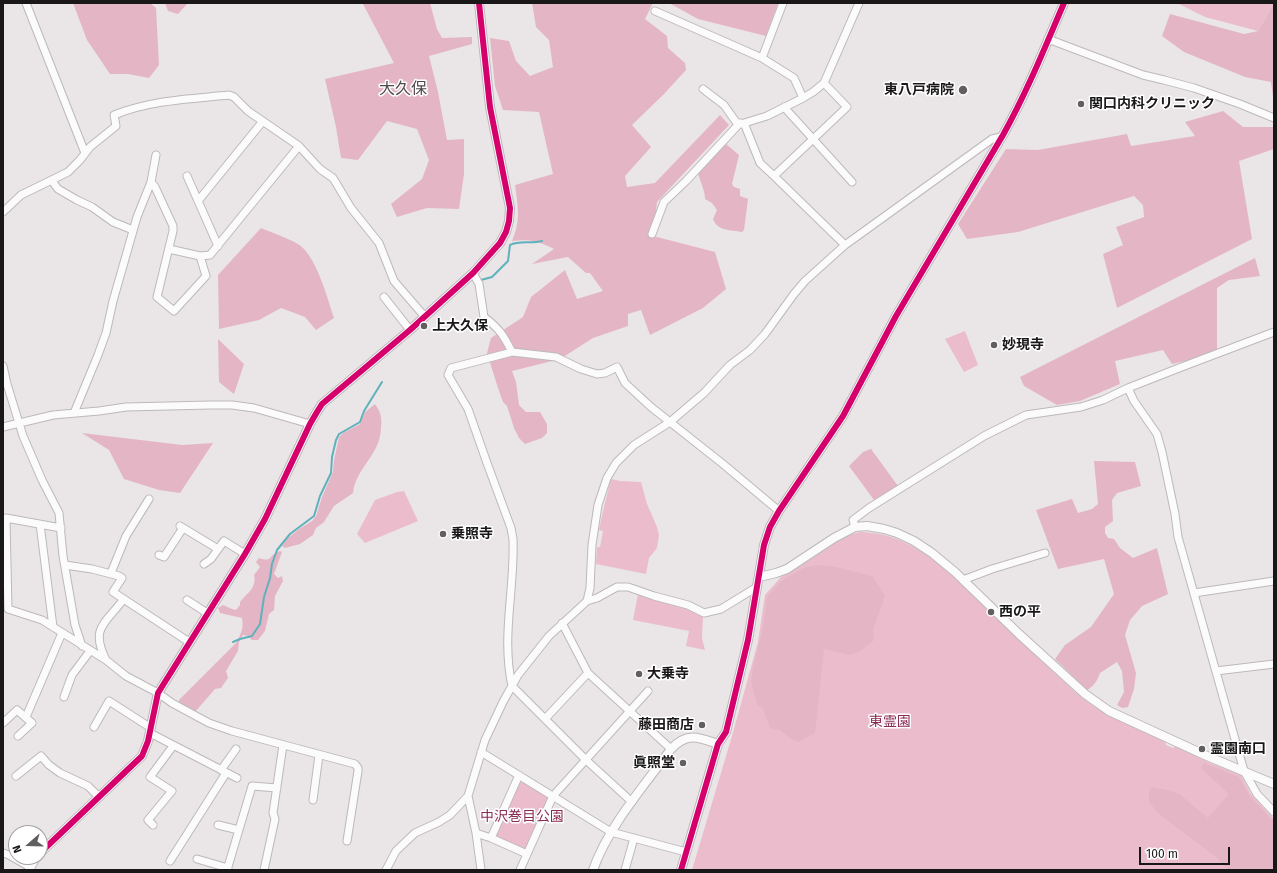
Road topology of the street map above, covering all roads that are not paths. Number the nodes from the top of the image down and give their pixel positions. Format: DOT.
graph roads {
  1 [pos="26,3"];
  2 [pos="479,3"];
  3 [pos="784,3"];
  4 [pos="859,3"];
  5 [pos="1064,3"];
  6 [pos="655,11"];
  7 [pos="1048,39"];
  8 [pos="762,58"];
  9 [pos="824,82"];
  10 [pos="703,89"];
  11 [pos="803,98"];
  12 [pos="784,107"];
  13 [pos="1274,118"];
  14 [pos="263,121"];
  15 [pos="742,123"];
  16 [pos="1002,138"];
  17 [pos="813,139"];
  18 [pos="299,146"];
  19 [pos="85,153"];
  20 [pos="156,155"];
  21 [pos="187,176"];
  22 [pos="774,176"];
  23 [pos="52,181"];
  24 [pos="151,182"];
  25 [pos="852,182"];
  26 [pos="198,201"];
  27 [pos="3,212"];
  28 [pos="134,230"];
  29 [pos="652,234"];
  30 [pos="218,246"];
  31 [pos="845,246"];
  32 [pos="169,249"];
  33 [pos="200,256"];
  34 [pos="473,273"];
  35 [pos="384,297"];
  36 [pos="425,316"];
  37 [pos="410,330"];
  38 [pos="1274,332"];
  39 [pos="512,352"];
  40 [pos="3,366"];
  41 [pos="1128,388"];
  42 [pos="74,413"];
  43 [pos="670,422"];
  44 [pos="19,423"];
  45 [pos="310,424"];
  46 [pos="3,427"];
  47 [pos="149,500"];
  48 [pos="779,511"];
  49 [pos="40,524"];
  50 [pos="855,527"];
  51 [pos="61,528"];
  52 [pos="218,549"];
  53 [pos="1045,553"];
  54 [pos="245,554"];
  55 [pos="158,555"];
  56 [pos="204,564"];
  57 [pos="65,565"];
  58 [pos="111,573"];
  59 [pos="759,577"];
  60 [pos="963,580"];
  61 [pos="1274,581"];
  62 [pos="757,587"];
  63 [pos="1194,593"];
  64 [pos="123,600"];
  65 [pos="187,600"];
  66 [pos="587,600"];
  67 [pos="207,613"];
  68 [pos="562,623"];
  69 [pos="53,626"];
  70 [pos="62,633"];
  71 [pos="189,642"];
  72 [pos="82,646"];
  73 [pos="90,651"];
  74 [pos="106,660"];
  75 [pos="1274,664"];
  76 [pos="1216,671"];
  77 [pos="588,673"];
  78 [pos="512,686"];
  79 [pos="648,691"];
  80 [pos="158,693"];
  81 [pos="64,697"];
  82 [pos="630,712"];
  83 [pos="26,717"];
  84 [pos="545,719"];
  85 [pos="3,723"];
  86 [pos="94,727"];
  87 [pos="150,730"];
  88 [pos="18,736"];
  89 [pos="718,744"];
  90 [pos="283,745"];
  91 [pos="172,746"];
  92 [pos="236,749"];
  93 [pos="671,749"];
  94 [pos="481,752"];
  95 [pos="319,755"];
  96 [pos="586,760"];
  97 [pos="223,771"];
  98 [pos="1244,771"];
  99 [pos="519,775"];
  100 [pos="16,776"];
  101 [pos="237,778"];
  102 [pos="1274,784"];
  103 [pos="277,788"];
  104 [pos="99,796"];
  105 [pos="468,796"];
  106 [pos="553,796"];
  107 [pos="312,800"];
  108 [pos="632,802"];
  109 [pos="1274,812"];
  110 [pos="218,825"];
  111 [pos="153,826"];
  112 [pos="240,830"];
  113 [pos="611,832"];
  114 [pos="476,833"];
  115 [pos="491,838"];
  116 [pos="634,838"];
  117 [pos="347,841"];
  118 [pos="48,845"];
  119 [pos="686,852"];
  120 [pos="3,853"];
  121 [pos="527,854"];
  122 [pos="197,859"];
  123 [pos="170,861"];
  124 [pos="29,869"];
  125 [pos="228,869"];
  126 [pos="264,870"];
  127 [pos="386,870"];
  128 [pos="482,870"];
  129 [pos="520,870"];
  130 [pos="592,870"];
  131 [pos="625,870"];
  132 [pos="681,870"];
  1 -- 19 [label="street"];
  2 -- 34 [label="street"];
  3 -- 8 [label="street"];
  4 -- 9 [label="street"];
  5 -- 7 [label="street"];
  6 -- 8 [label="street"];
  7 -- 13 [label="street"];
  7 -- 16 [label="street"];
  8 -- 11 [label="street"];
  9 -- 11 [label="street"];
  9 -- 17 [label="street"];
  10 -- 15 [label="street"];
  11 -- 12 [label="street"];
  12 -- 15 [label="street"];
  12 -- 17 [label="street"];
  14 -- 18 [label="street"];
  14 -- 19 [label="street"];
  14 -- 26 [label="street"];
  15 -- 22 [label="street"];
  15 -- 29 [label="street"];
  16 -- 31 [label="street"];
  16 -- 48 [label="street"];
  17 -- 22 [label="street"];
  17 -- 25 [label="street"];
  18 -- 30 [label="street"];
  18 -- 36 [label="street"];
  19 -- 23 [label="street"];
  20 -- 24 [label="street"];
  21 -- 26 [label="street"];
  22 -- 31 [label="street"];
  23 -- 27 [label="street"];
  23 -- 28 [label="street"];
  24 -- 28 [label="street"];
  24 -- 32 [label="street"];
  26 -- 30 [label="street"];
  28 -- 42 [label="street"];
  30 -- 33 [label="street"];
  31 -- 43 [label="street"];
  32 -- 33 [label="street"];
  32 -- 33 [label="street"];
  34 -- 36 [label="street"];
  34 -- 39 [label="street"];
  35 -- 37 [label="street"];
  36 -- 37 [label="street"];
  37 -- 45 [label="street"];
  38 -- 41 [label="street"];
  39 -- 43 [label="street"];
  39 -- 78 [label="street"];
  40 -- 44 [label="street"];
  41 -- 50 [label="street"];
  41 -- 63 [label="street"];
  42 -- 44 [label="street"];
  42 -- 45 [label="street"];
  43 -- 48 [label="street"];
  43 -- 66 [label="street"];
  44 -- 46 [label="street"];
  44 -- 51 [label="street"];
  45 -- 54 [label="street"];
  47 -- 58 [label="street"];
  48 -- 59 [label="street"];
  49 -- 51 [label="street"];
  49 -- 69 [label="street"];
  49 -- 69 [label="street"];
  50 -- 59 [label="street"];
  50 -- 60 [label="street"];
  51 -- 57 [label="street"];
  52 -- 54 [label="street"];
  52 -- 55 [label="street"];
  52 -- 56 [label="street"];
  53 -- 60 [label="street"];
  54 -- 67 [label="street"];
  57 -- 58 [label="street"];
  57 -- 72 [label="street"];
  58 -- 64 [label="street"];
  59 -- 62 [label="street"];
  60 -- 98 [label="street"];
  61 -- 63 [label="street"];
  62 -- 66 [label="street"];
  62 -- 89 [label="street"];
  63 -- 76 [label="street"];
  64 -- 71 [label="street"];
  64 -- 74 [label="street"];
  65 -- 67 [label="street"];
  66 -- 68 [label="street"];
  67 -- 71 [label="street"];
  68 -- 77 [label="street"];
  68 -- 78 [label="street"];
  69 -- 70 [label="street"];
  70 -- 72 [label="street"];
  70 -- 83 [label="street"];
  71 -- 80 [label="street"];
  72 -- 73 [label="street"];
  73 -- 74 [label="street"];
  73 -- 81 [label="street"];
  74 -- 80 [label="street"];
  75 -- 76 [label="street"];
  76 -- 98 [label="street"];
  77 -- 82 [label="street"];
  77 -- 84 [label="street"];
  78 -- 84 [label="street"];
  78 -- 94 [label="street"];
  79 -- 82 [label="street"];
  80 -- 87 [label="street"];
  80 -- 90 [label="street"];
  82 -- 93 [label="street"];
  82 -- 96 [label="street"];
  83 -- 85 [label="street"];
  83 -- 88 [label="street"];
  84 -- 96 [label="street"];
  86 -- 87 [label="street"];
  87 -- 91 [label="street"];
  87 -- 104 [label="street"];
  89 -- 93 [label="street"];
  89 -- 119 [label="street"];
  90 -- 95 [label="street"];
  90 -- 103 [label="street"];
  91 -- 97 [label="street"];
  91 -- 111 [label="street"];
  92 -- 97 [label="street"];
  93 -- 108 [label="street"];
  94 -- 99 [label="street"];
  94 -- 105 [label="street"];
  95 -- 107 [label="street"];
  95 -- 117 [label="street"];
  96 -- 106 [label="street"];
  96 -- 108 [label="street"];
  97 -- 101 [label="street"];
  97 -- 123 [label="street"];
  98 -- 102 [label="street"];
  98 -- 109 [label="street"];
  99 -- 106 [label="street"];
  99 -- 115 [label="street"];
  100 -- 104 [label="street"];
  103 -- 112 [label="street"];
  103 -- 126 [label="street"];
  104 -- 118 [label="street"];
  105 -- 114 [label="street"];
  105 -- 127 [label="street"];
  106 -- 113 [label="street"];
  106 -- 121 [label="street"];
  108 -- 113 [label="street"];
  110 -- 112 [label="street"];
  112 -- 125 [label="street"];
  113 -- 116 [label="street"];
  113 -- 130 [label="street"];
  114 -- 115 [label="street"];
  114 -- 128 [label="street"];
  115 -- 121 [label="street"];
  116 -- 119 [label="street"];
  116 -- 131 [label="street"];
  119 -- 132 [label="street"];
  120 -- 124 [label="street"];
  121 -- 129 [label="street"];
  122 -- 125 [label="street"];
}
